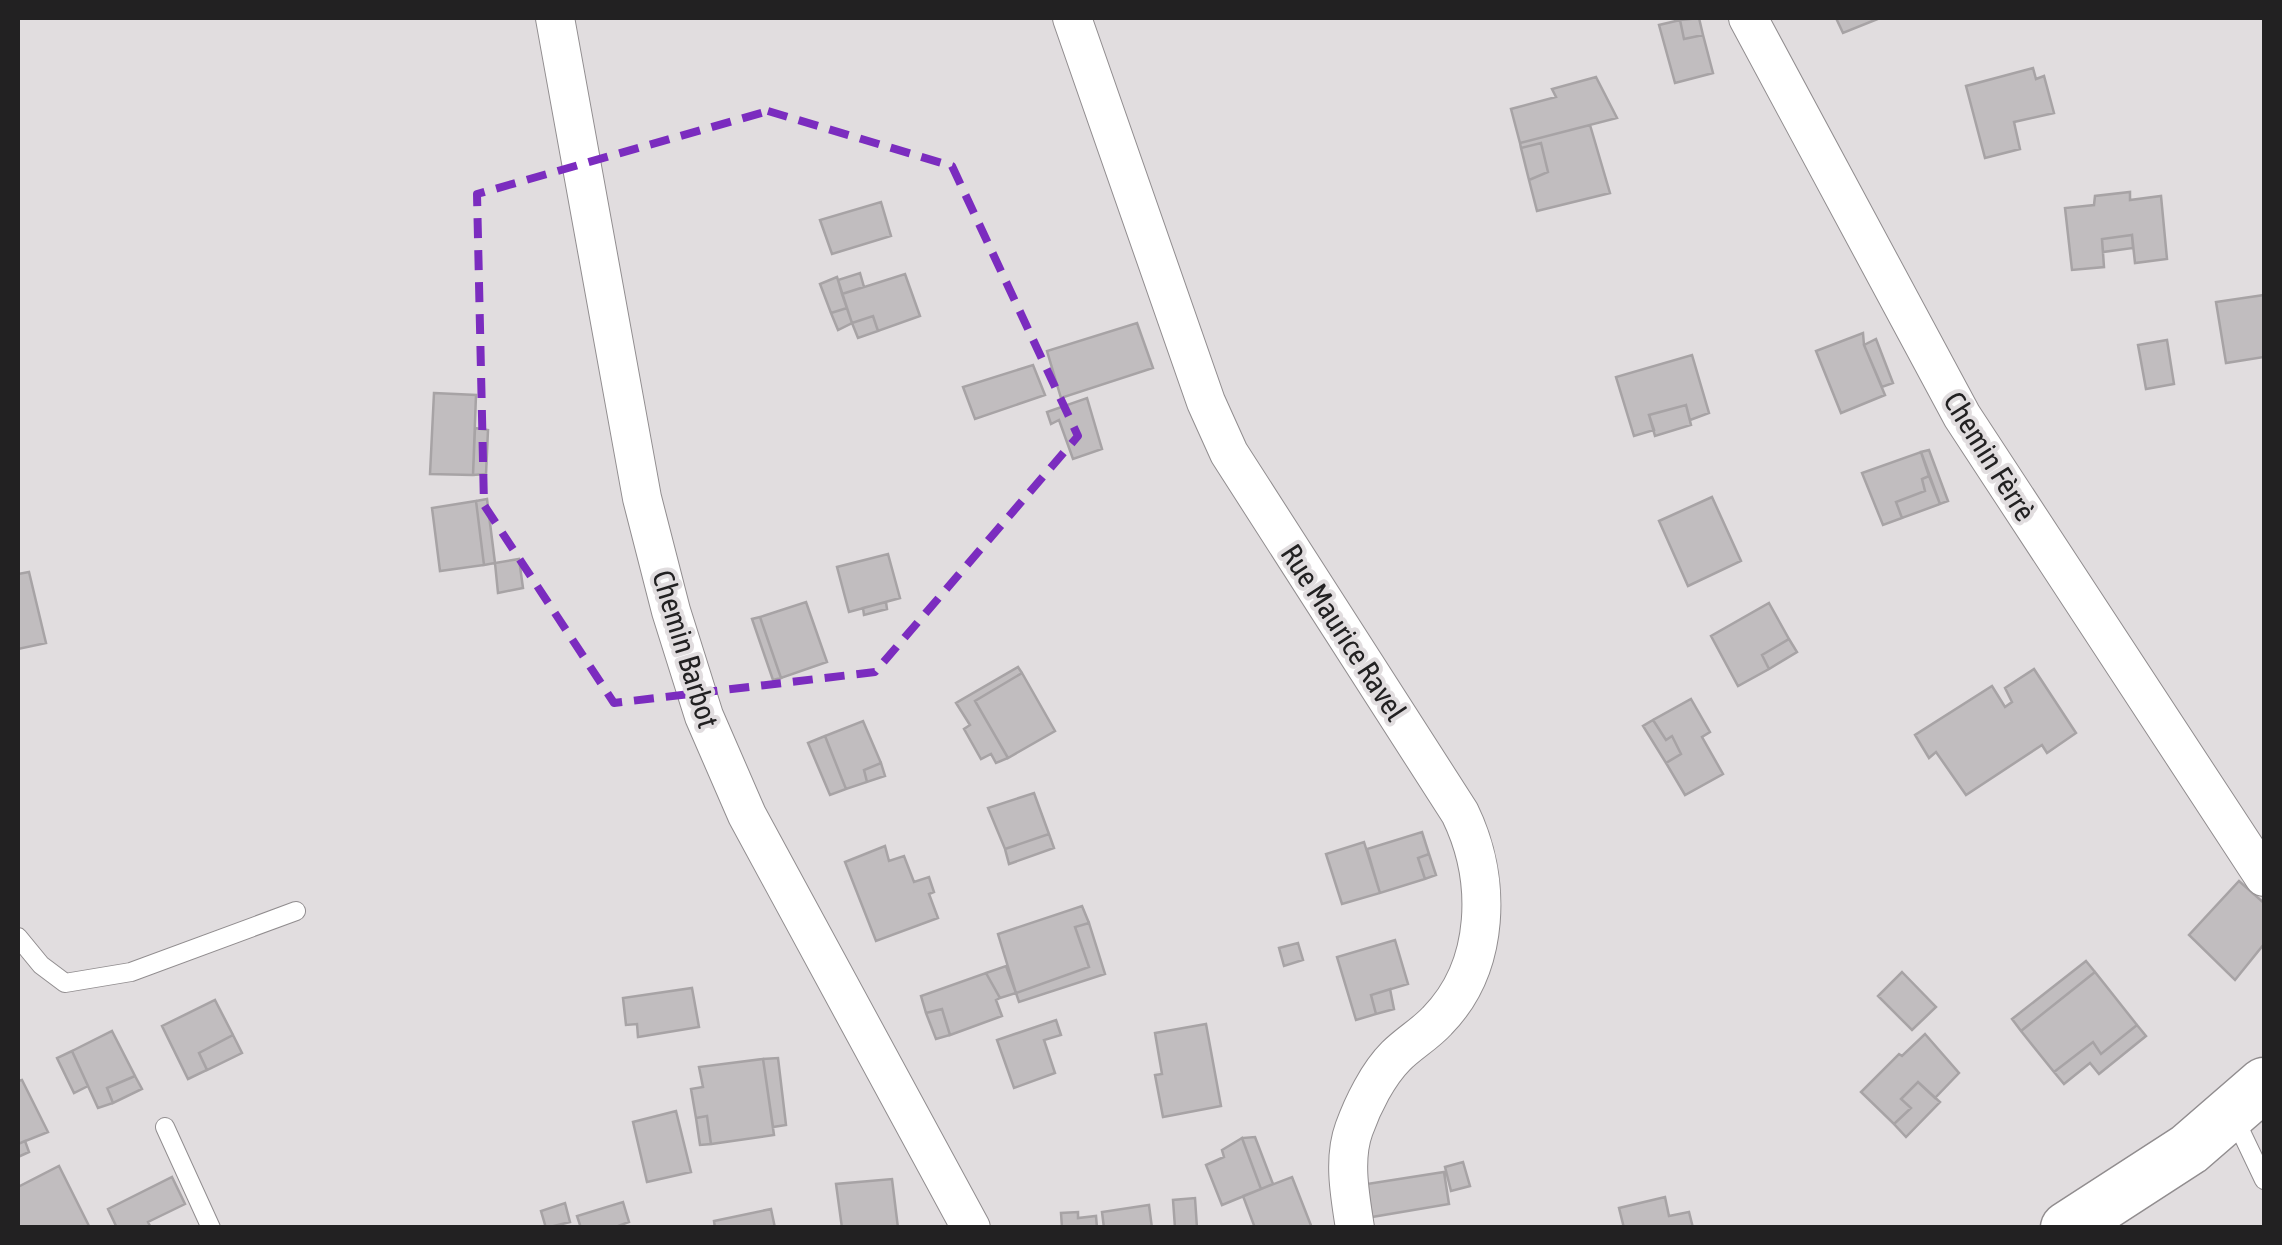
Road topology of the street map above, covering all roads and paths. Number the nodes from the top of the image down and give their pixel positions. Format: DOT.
graph roads {
  1 [pos="555,18"];
  2 [pos="1072,18"];
  3 [pos="1748,18"];
  4 [pos="2264,877"];
  5 [pos="296,911"];
  6 [pos="18,937"];
  7 [pos="2248,1098"];
  8 [pos="165,1127"];
  9 [pos="2264,1180"];
  10 [pos="211,1228"];
  11 [pos="971,1228"];
  12 [pos="1354,1228"];
  13 [pos="2067,1228"];
  1 -- 11 [label="street, Chemin Barbot"];
  2 -- 12 [label="street, Rue Maurice Ravel"];
  3 -- 4 [label="street, Chemin Fèrrè"];
  5 -- 6 [label="lane"];
  7 -- 9 [label="lane"];
  7 -- 13 [label="main road"];
  8 -- 10 [label="lane"];
}
